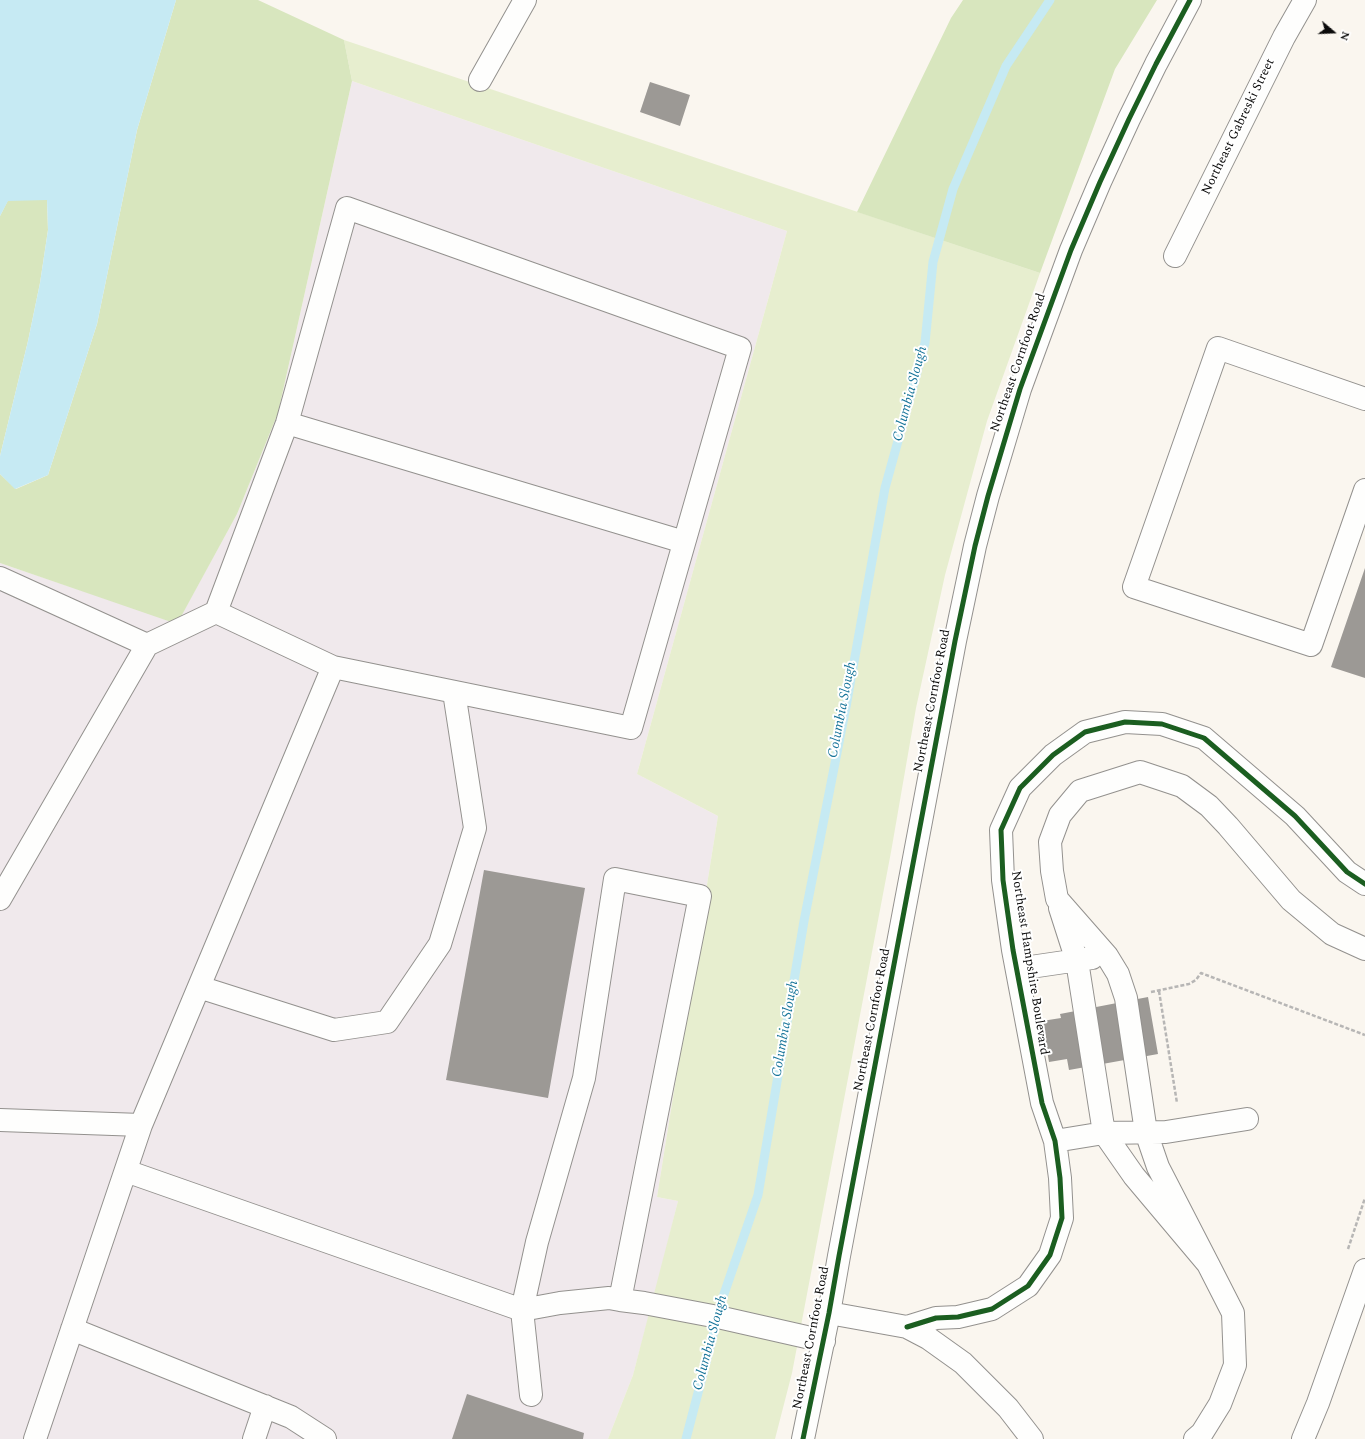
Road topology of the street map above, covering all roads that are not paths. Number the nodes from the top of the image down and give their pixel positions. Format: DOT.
graph roads {
  1 [pos="525,0"];
  2 [pos="1190,0"];
  3 [pos="1305,0"];
  4 [pos="480,80"];
  5 [pos="1175,256"];
  6 [pos="1365,399"];
  7 [pos="287,423"];
  8 [pos="1365,490"];
  9 [pos="684,542"];
  10 [pos="0,578"];
  11 [pos="216,612"];
  12 [pos="147,645"];
  13 [pos="333,667"];
  14 [pos="454,692"];
  15 [pos="1365,884"];
  16 [pos="0,898"];
  17 [pos="1057,899"];
  18 [pos="1365,949"];
  19 [pos="1107,956"];
  20 [pos="1077,961"];
  21 [pos="1017,969"];
  22 [pos="199,987"];
  23 [pos="1247,1119"];
  24 [pos="0,1120"];
  25 [pos="141,1124"];
  26 [pos="1146,1132"];
  27 [pos="1104,1133"];
  28 [pos="1055,1141"];
  29 [pos="126,1171"];
  30 [pos="1208,1264"];
  31 [pos="1365,1270"];
  32 [pos="620,1300"];
  33 [pos="522,1310"];
  34 [pos="829,1313"];
  35 [pos="907,1327"];
  36 [pos="72,1329"];
  37 [pos="824,1341"];
  38 [pos="531,1395"];
  39 [pos="265,1406"];
  40 [pos="35,1439"];
  41 [pos="254,1439"];
  42 [pos="325,1439"];
  43 [pos="803,1439"];
  44 [pos="1032,1439"];
  45 [pos="1195,1439"];
  46 [pos="1303,1439"];
  1 -- 4 [label="street"];
  2 -- 34 [label="street, Northeast Cornfoot Road"];
  3 -- 5 [label="street, Northeast Gabreski Street"];
  6 -- 8 [label="street"];
  7 -- 9 [label="street"];
  7 -- 9 [label="street"];
  7 -- 11 [label="street"];
  9 -- 14 [label="street"];
  10 -- 12 [label="street"];
  11 -- 12 [label="street"];
  11 -- 13 [label="street"];
  12 -- 16 [label="street"];
  13 -- 14 [label="street"];
  13 -- 22 [label="street"];
  14 -- 22 [label="street"];
  15 -- 21 [label="street, Northeast Hampshire Boulevard"];
  17 -- 18 [label="street"];
  17 -- 19 [label="street"];
  17 -- 20 [label="street"];
  19 -- 20 [label="street"];
  19 -- 26 [label="street"];
  20 -- 21 [label="street"];
  20 -- 27 [label="street"];
  21 -- 28 [label="street, Northeast Hampshire Boulevard"];
  22 -- 25 [label="street"];
  23 -- 26 [label="street"];
  24 -- 25 [label="street"];
  25 -- 29 [label="street"];
  26 -- 27 [label="street"];
  26 -- 30 [label="street"];
  27 -- 28 [label="street"];
  27 -- 30 [label="street"];
  28 -- 35 [label="street, Northeast Hampshire Boulevard"];
  29 -- 33 [label="street"];
  29 -- 36 [label="street"];
  30 -- 45 [label="street"];
  31 -- 46 [label="street"];
  32 -- 33 [label="street"];
  32 -- 33 [label="street"];
  32 -- 37 [label="street"];
  33 -- 38 [label="street"];
  34 -- 35 [label="street, Northeast Hampshire Boulevard"];
  34 -- 37 [label="street, Northeast Cornfoot Road"];
  35 -- 44 [label="street, Northeast Hampshire Boulevard"];
  36 -- 39 [label="street"];
  36 -- 40 [label="street"];
  37 -- 43 [label="street, Northeast Cornfoot Road"];
  39 -- 41 [label="street"];
  39 -- 42 [label="street"];
}
